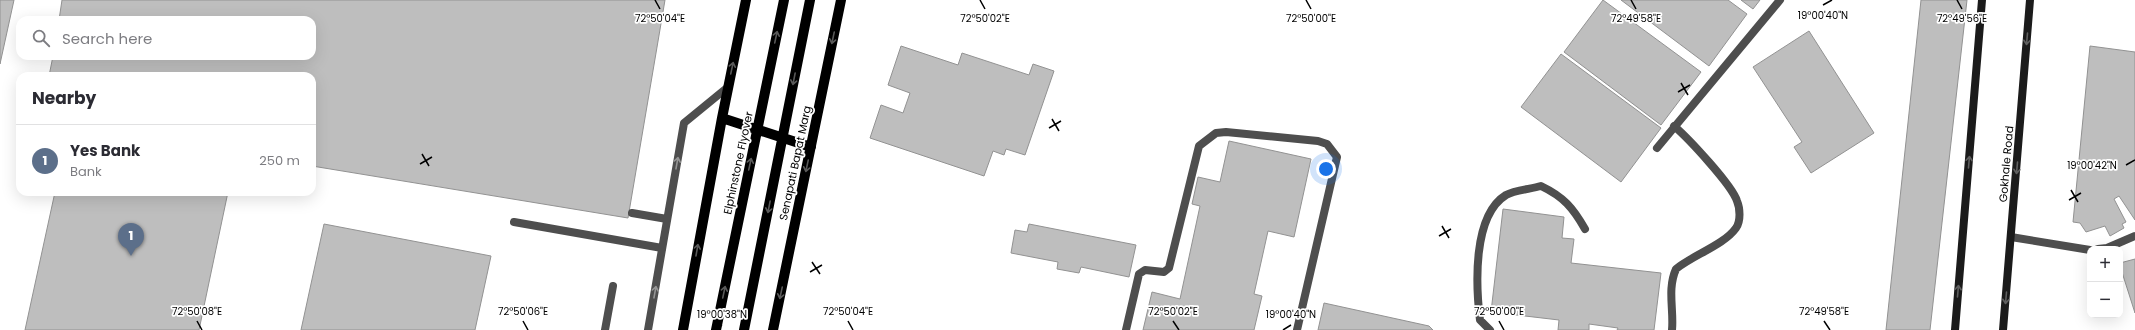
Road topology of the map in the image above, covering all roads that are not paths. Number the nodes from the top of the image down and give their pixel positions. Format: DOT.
graph roads {
  1 [pos="746,0"];
  2 [pos="784,0"];
  3 [pos="810,0"];
  4 [pos="841,0"];
  5 [pos="1780,0"];
  6 [pos="1982,0"];
  7 [pos="2030,0"];
  8 [pos="728,87"];
  9 [pos="722,118"];
  10 [pos="1674,126"];
  11 [pos="811,147"];
  12 [pos="1657,148"];
  13 [pos="632,213"];
  14 [pos="668,218"];
  15 [pos="514,222"];
  16 [pos="1586,229"];
  17 [pos="2011,236"];
  18 [pos="2135,236"];
  19 [pos="2112,246"];
  20 [pos="662,248"];
  21 [pos="2087,249"];
  22 [pos="613,286"];
  23 [pos="606,330"];
  24 [pos="648,330"];
  25 [pos="682,330"];
  26 [pos="716,330"];
  27 [pos="744,330"];
  28 [pos="774,330"];
  29 [pos="1126,330"];
  30 [pos="1297,330"];
  31 [pos="1490,330"];
  32 [pos="1672,330"];
  33 [pos="1955,330"];
  34 [pos="2003,330"];
  8 -- 1 [label="main road, one-way"];
  26 -- 2 [label="main road, Elphinstone Flyover, one-way"];
  3 -- 27 [label="main road, one-way"];
  4 -- 11 [label="main road, Senapati Bapat Marg, one-way"];
  5 -- 10 [label="street"];
  33 -- 6 [label="main road, one-way"];
  7 -- 17 [label="main road, Gokhale Road, one-way"];
  8 -- 9 [label="main road"];
  14 -- 8 [label="street, one-way"];
  9 -- 11 [label="main road"];
  25 -- 9 [label="main road, one-way"];
  10 -- 12 [label="street"];
  10 -- 32 [label="street"];
  11 -- 28 [label="main road, Senapati Bapat Marg, one-way"];
  13 -- 14 [label="street"];
  14 -- 20 [label="street"];
  15 -- 20 [label="street"];
  16 -- 31 [label="street"];
  17 -- 21 [label="street"];
  17 -- 34 [label="main road, Gokhale Road, one-way"];
  18 -- 19 [label="street"];
  24 -- 20 [label="street, one-way"];
  22 -- 23 [label="street"];
  29 -- 30 [label="street"];
}
